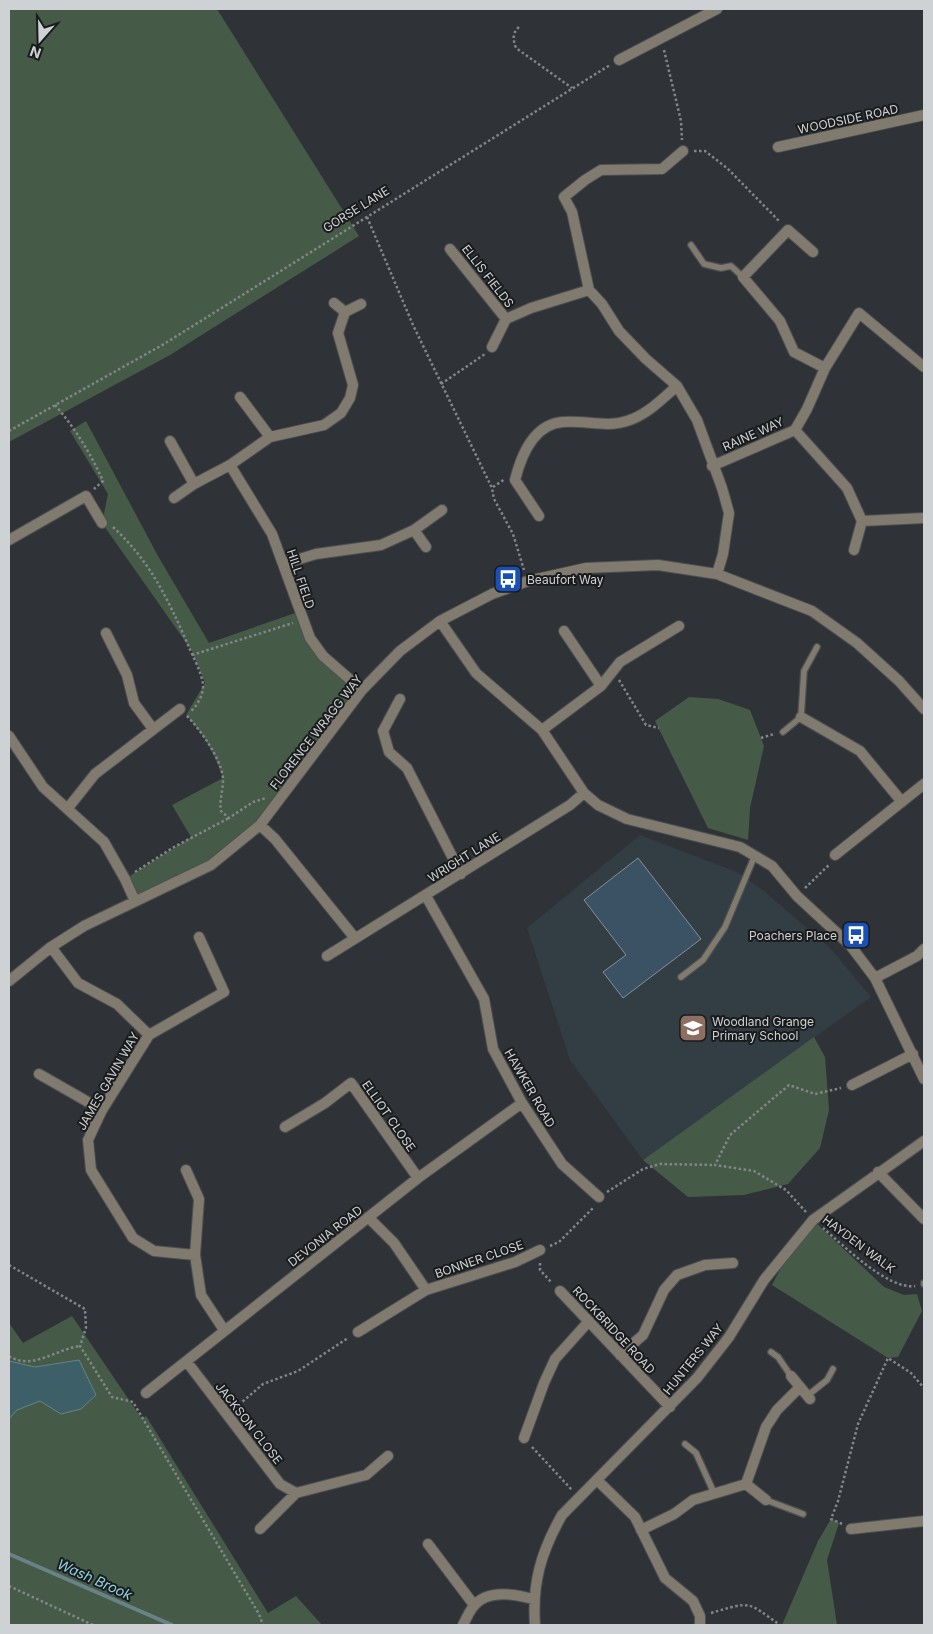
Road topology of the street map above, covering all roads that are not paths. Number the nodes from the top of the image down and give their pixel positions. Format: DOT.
graph roads {
  1 [pos="717,9"];
  2 [pos="619,60"];
  3 [pos="924,115"];
  4 [pos="778,147"];
  5 [pos="683,152"];
  6 [pos="691,245"];
  7 [pos="450,249"];
  8 [pos="813,252"];
  9 [pos="743,277"];
  10 [pos="589,290"];
  11 [pos="334,303"];
  12 [pos="361,304"];
  13 [pos="345,312"];
  14 [pos="506,319"];
  15 [pos="492,347"];
  16 [pos="924,367"];
  17 [pos="825,368"];
  18 [pos="677,386"];
  19 [pos="240,397"];
  20 [pos="795,430"];
  21 [pos="270,437"];
  22 [pos="170,441"];
  23 [pos="230,465"];
  24 [pos="712,466"];
  25 [pos="194,484"];
  26 [pos="174,498"];
  27 [pos="442,510"];
  28 [pos="539,516"];
  29 [pos="924,518"];
  30 [pos="862,521"];
  31 [pos="102,523"];
  32 [pos="414,530"];
  33 [pos="9,540"];
  34 [pos="426,547"];
  35 [pos="854,550"];
  36 [pos="283,564"];
  37 [pos="717,574"];
  38 [pos="440,621"];
  39 [pos="680,626"];
  40 [pos="564,631"];
  41 [pos="106,634"];
  42 [pos="818,647"];
  43 [pos="601,686"];
  44 [pos="362,690"];
  45 [pos="400,699"];
  46 [pos="924,708"];
  47 [pos="180,709"];
  48 [pos="801,717"];
  49 [pos="153,729"];
  50 [pos="542,730"];
  51 [pos="783,732"];
  52 [pos="9,736"];
  53 [pos="924,784"];
  54 [pos="584,793"];
  55 [pos="902,802"];
  56 [pos="68,808"];
  57 [pos="260,825"];
  58 [pos="755,855"];
  59 [pos="835,855"];
  60 [pos="461,874"];
  61 [pos="426,896"];
  62 [pos="135,902"];
  63 [pos="199,937"];
  64 [pos="354,937"];
  65 [pos="51,947"];
  66 [pos="924,949"];
  67 [pos="326,956"];
  68 [pos="681,977"];
  69 [pos="875,978"];
  70 [pos="9,981"];
  71 [pos="149,1035"];
  72 [pos="913,1054"];
  73 [pos="39,1074"];
  74 [pos="924,1079"];
  75 [pos="852,1084"];
  76 [pos="522,1102"];
  77 [pos="102,1110"];
  78 [pos="285,1126"];
  79 [pos="924,1141"];
  80 [pos="186,1170"];
  81 [pos="878,1172"];
  82 [pos="418,1178"];
  83 [pos="599,1197"];
  84 [pos="369,1218"];
  85 [pos="924,1219"];
  86 [pos="540,1250"];
  87 [pos="195,1255"];
  88 [pos="733,1263"];
  89 [pos="426,1290"];
  90 [pos="560,1291"];
  91 [pos="589,1321"];
  92 [pos="224,1330"];
  93 [pos="358,1332"];
  94 [pos="770,1352"];
  95 [pos="620,1355"];
  96 [pos="187,1362"];
  97 [pos="833,1369"];
  98 [pos="791,1376"];
  99 [pos="799,1388"];
  100 [pos="146,1394"];
  101 [pos="809,1397"];
  102 [pos="670,1407"];
  103 [pos="524,1438"];
  104 [pos="685,1444"];
  105 [pos="388,1456"];
  106 [pos="597,1480"];
  107 [pos="746,1484"];
  108 [pos="296,1493"];
  109 [pos="714,1493"];
  110 [pos="766,1500"];
  111 [pos="803,1514"];
  112 [pos="924,1521"];
  113 [pos="850,1529"];
  114 [pos="260,1530"];
  115 [pos="641,1530"];
  116 [pos="428,1544"];
  117 [pos="533,1598"];
  118 [pos="474,1606"];
  119 [pos="700,1621"];
  120 [pos="463,1625"];
  121 [pos="536,1625"];
  1 -- 2 [label="street"];
  3 -- 4 [label="street, WOODSIDE ROAD"];
  5 -- 10 [label="street"];
  6 -- 9 [label="lane"];
  7 -- 14 [label="street, ELLIS FIELDS"];
  8 -- 9 [label="street"];
  9 -- 17 [label="street"];
  10 -- 14 [label="street, ELLIS FIELDS"];
  10 -- 18 [label="street"];
  11 -- 13 [label="street"];
  12 -- 13 [label="street"];
  13 -- 21 [label="street"];
  14 -- 15 [label="street, ELLIS FIELDS"];
  16 -- 17 [label="street, RAINE WAY"];
  17 -- 20 [label="street, RAINE WAY"];
  18 -- 24 [label="street"];
  18 -- 28 [label="street"];
  19 -- 21 [label="street"];
  20 -- 24 [label="street, RAINE WAY"];
  20 -- 30 [label="street"];
  21 -- 23 [label="street"];
  22 -- 25 [label="street"];
  23 -- 25 [label="street"];
  23 -- 36 [label="street, HILL FIELD"];
  24 -- 37 [label="street"];
  25 -- 26 [label="street"];
  27 -- 32 [label="street"];
  29 -- 30 [label="street"];
  30 -- 35 [label="street"];
  31 -- 33 [label="street"];
  32 -- 34 [label="street"];
  32 -- 36 [label="street"];
  36 -- 44 [label="street, HILL FIELD"];
  37 -- 38 [label="street, FLORENCE WRAGG WAY"];
  37 -- 46 [label="street, FLORENCE WRAGG WAY"];
  38 -- 44 [label="street, FLORENCE WRAGG WAY"];
  38 -- 50 [label="street"];
  39 -- 43 [label="street"];
  40 -- 43 [label="street"];
  41 -- 49 [label="street"];
  42 -- 48 [label="lane"];
  43 -- 50 [label="street"];
  44 -- 57 [label="street, FLORENCE WRAGG WAY"];
  45 -- 60 [label="street"];
  47 -- 49 [label="street"];
  48 -- 51 [label="lane"];
  48 -- 55 [label="street"];
  49 -- 56 [label="street"];
  50 -- 54 [label="street"];
  52 -- 56 [label="street"];
  53 -- 55 [label="street"];
  54 -- 58 [label="street"];
  54 -- 60 [label="street, WRIGHT LANE"];
  55 -- 59 [label="street"];
  56 -- 62 [label="street"];
  57 -- 62 [label="street, FLORENCE WRAGG WAY"];
  57 -- 64 [label="street"];
  58 -- 68 [label="lane"];
  58 -- 69 [label="street"];
  60 -- 61 [label="street, WRIGHT LANE"];
  61 -- 64 [label="street, WRIGHT LANE"];
  61 -- 76 [label="street, HAWKER ROAD"];
  62 -- 65 [label="street, FLORENCE WRAGG WAY"];
  63 -- 71 [label="street, JAMES GAVIN WAY"];
  64 -- 67 [label="street, WRIGHT LANE"];
  65 -- 70 [label="street, FLORENCE WRAGG WAY"];
  65 -- 71 [label="street"];
  66 -- 69 [label="street"];
  69 -- 72 [label="street"];
  71 -- 77 [label="street, JAMES GAVIN WAY"];
  72 -- 74 [label="street"];
  72 -- 75 [label="street"];
  73 -- 77 [label="street"];
  76 -- 82 [label="street, DEVONIA ROAD"];
  76 -- 83 [label="street, HAWKER ROAD"];
  77 -- 87 [label="street, JAMES GAVIN WAY"];
  78 -- 82 [label="street, ELLIOT CLOSE"];
  79 -- 81 [label="street, HUNTERS WAY"];
  80 -- 87 [label="street"];
  81 -- 85 [label="street"];
  81 -- 102 [label="street, HUNTERS WAY"];
  82 -- 84 [label="street, DEVONIA ROAD"];
  84 -- 89 [label="street, BONNER CLOSE"];
  84 -- 92 [label="street, DEVONIA ROAD"];
  86 -- 89 [label="street, BONNER CLOSE"];
  87 -- 92 [label="street"];
  88 -- 95 [label="street"];
  89 -- 93 [label="street, BONNER CLOSE"];
  90 -- 91 [label="street, ROCKBRIDGE ROAD"];
  91 -- 95 [label="street, ROCKBRIDGE ROAD"];
  91 -- 103 [label="street"];
  92 -- 96 [label="street, DEVONIA ROAD"];
  94 -- 98 [label="lane"];
  95 -- 102 [label="street, ROCKBRIDGE ROAD"];
  96 -- 100 [label="street, DEVONIA ROAD"];
  96 -- 108 [label="street, JACKSON CLOSE"];
  97 -- 101 [label="lane"];
  98 -- 99 [label="street"];
  99 -- 101 [label="street"];
  99 -- 107 [label="street"];
  102 -- 106 [label="street, HUNTERS WAY"];
  104 -- 109 [label="lane"];
  105 -- 108 [label="street"];
  106 -- 115 [label="street"];
  106 -- 117 [label="street, HUNTERS WAY"];
  107 -- 109 [label="street"];
  107 -- 110 [label="street"];
  108 -- 114 [label="street"];
  109 -- 115 [label="street"];
  110 -- 111 [label="lane"];
  112 -- 113 [label="street"];
  115 -- 119 [label="street"];
  116 -- 118 [label="street"];
  117 -- 118 [label="street"];
  117 -- 121 [label="street, HUNTERS WAY"];
  118 -- 120 [label="street"];
}
